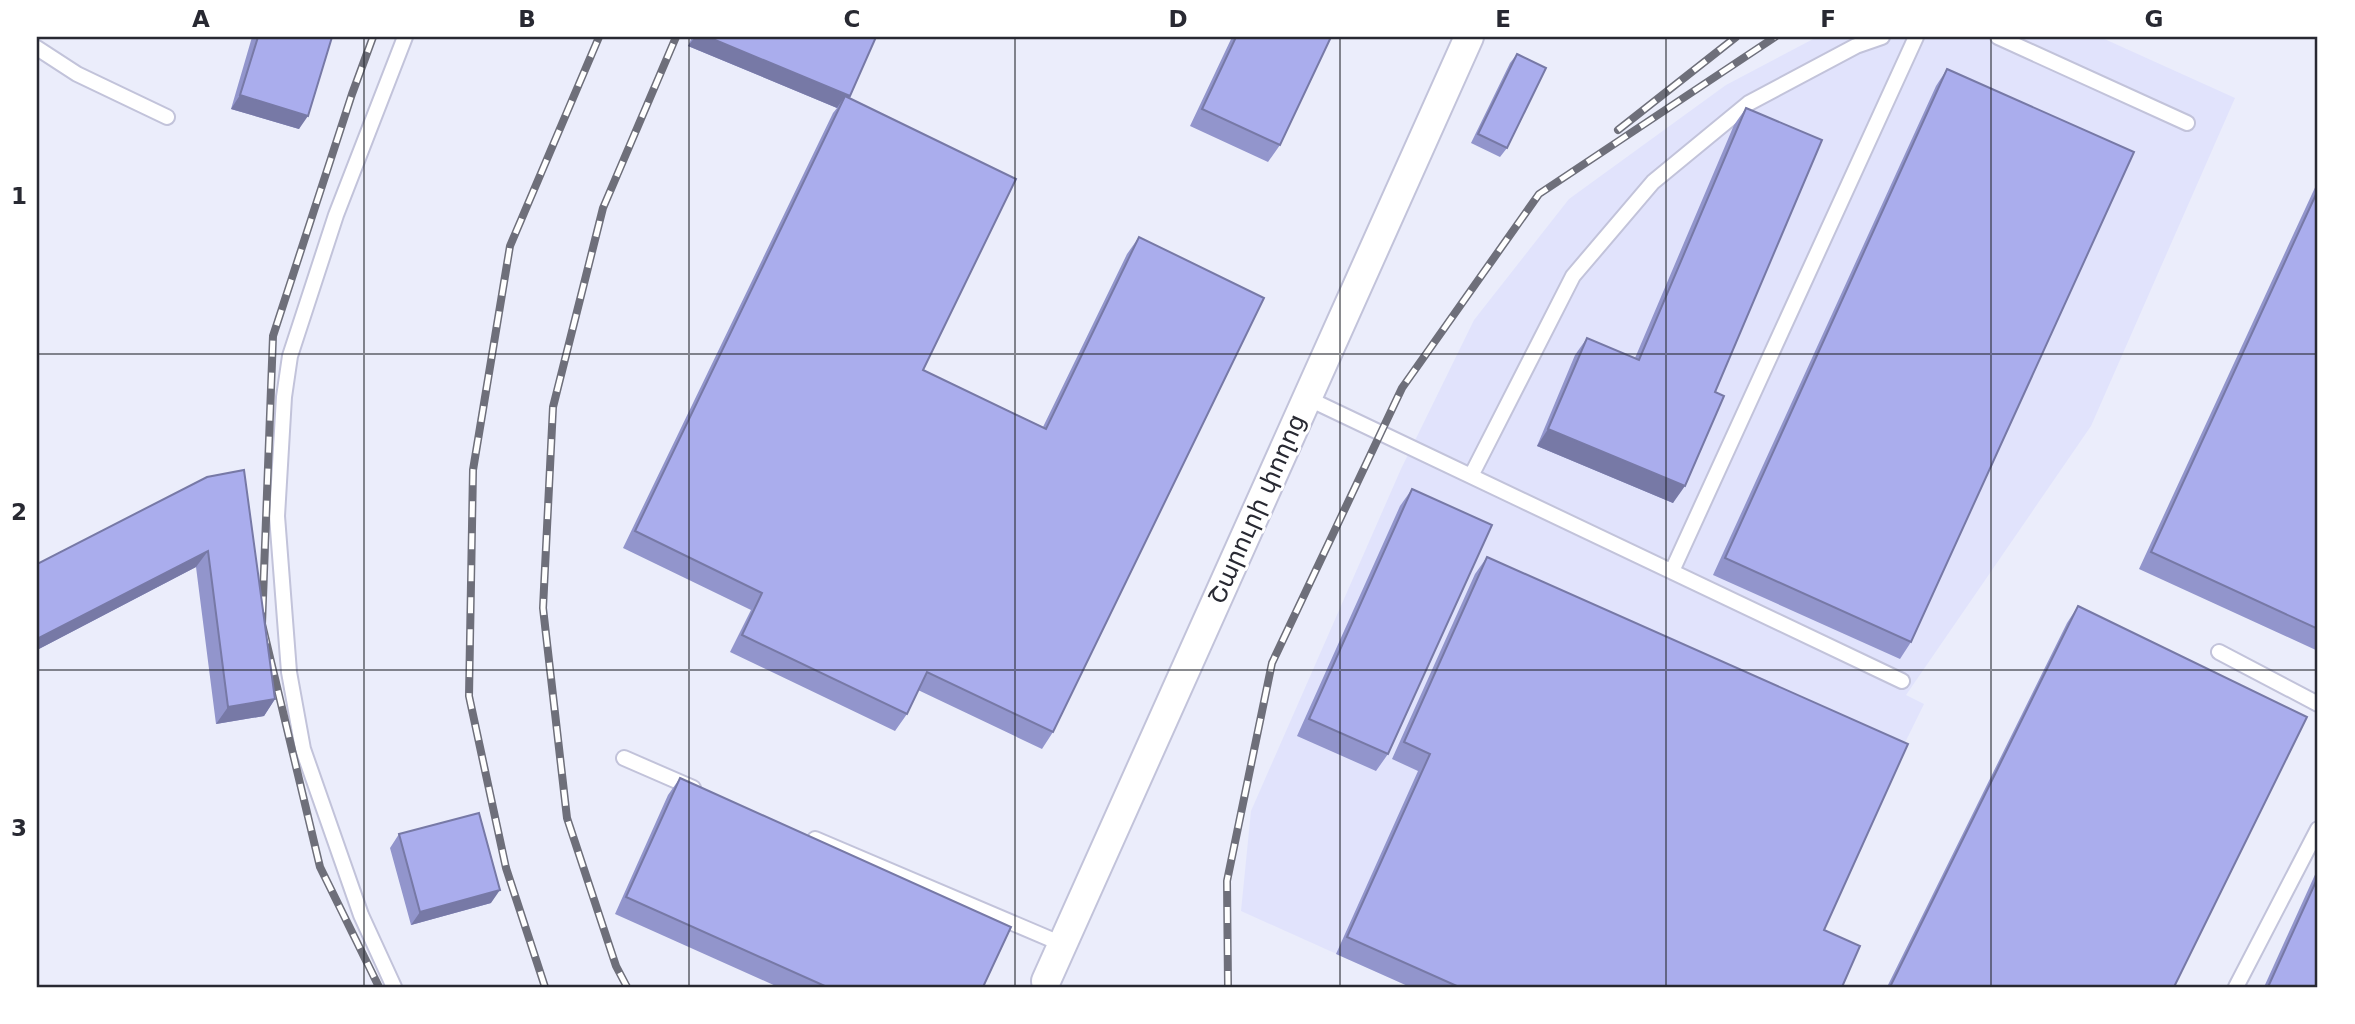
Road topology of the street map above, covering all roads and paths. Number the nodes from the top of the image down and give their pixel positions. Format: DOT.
graph roads {
  1 [pos="405,37"];
  2 [pos="1469,37"];
  3 [pos="1882,37"];
  4 [pos="1916,37"];
  5 [pos="1998,37"];
  6 [pos="37,48"];
  7 [pos="167,117"];
  8 [pos="2188,123"];
  9 [pos="1307,397"];
  10 [pos="1471,476"];
  11 [pos="1672,571"];
  12 [pos="2218,652"];
  13 [pos="1902,681"];
  14 [pos="2318,704"];
  15 [pos="624,758"];
  16 [pos="702,791"];
  17 [pos="2318,829"];
  18 [pos="804,835"];
  19 [pos="1062,944"];
  20 [pos="1044,984"];
  21 [pos="394,987"];
  22 [pos="2236,987"];
  1 -- 21 [label="lane"];
  2 -- 9 [label="street, Շարուրի փողոց"];
  3 -- 10 [label="lane"];
  4 -- 11 [label="lane"];
  5 -- 8 [label="lane"];
  6 -- 7 [label="lane"];
  9 -- 10 [label="lane"];
  9 -- 19 [label="street, Շարուրի փողոց"];
  10 -- 11 [label="lane"];
  11 -- 13 [label="lane"];
  12 -- 14 [label="lane"];
  15 -- 16 [label="lane"];
  17 -- 22 [label="lane"];
  18 -- 19 [label="lane"];
  19 -- 20 [label="street, Շարուրի փողոց"];
}
